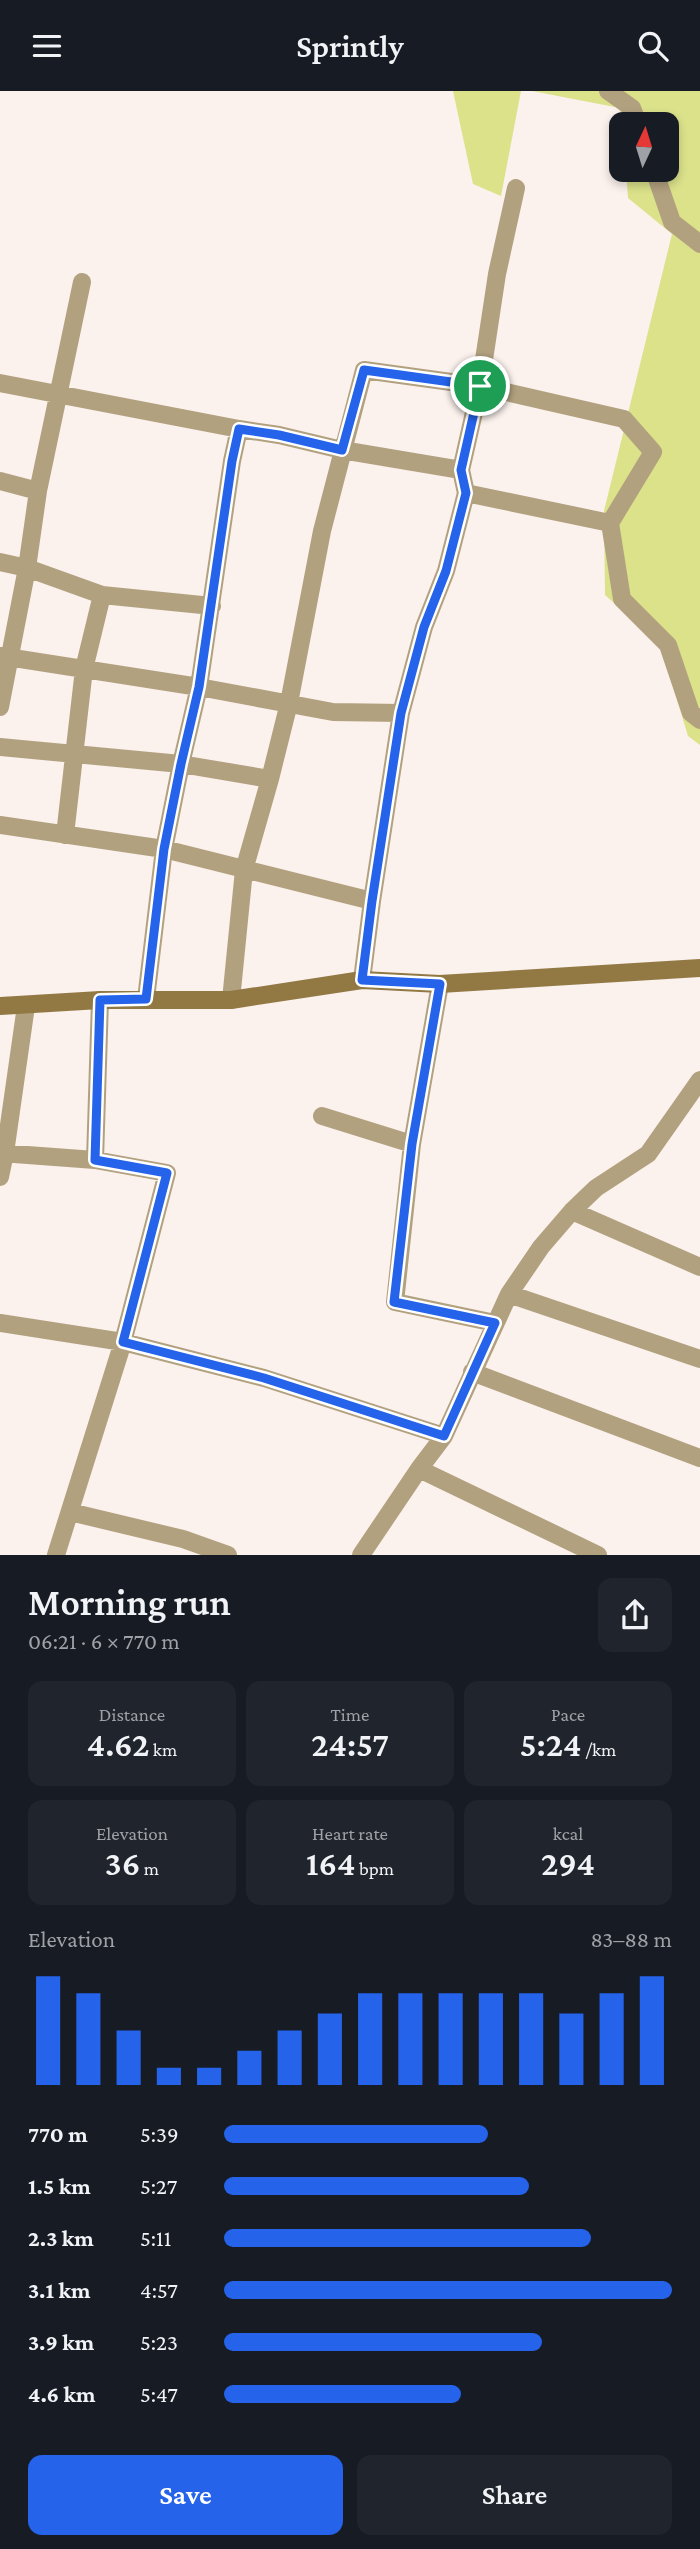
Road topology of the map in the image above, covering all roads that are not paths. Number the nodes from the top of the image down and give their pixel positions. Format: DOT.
graph roads {
  1 [pos="608,91"];
  2 [pos="634,112"];
  3 [pos="658,182"];
  4 [pos="516,188"];
  5 [pos="700,244"];
  6 [pos="82,282"];
  7 [pos="0,383"];
  8 [pos="480,386"];
  9 [pos="58,395"];
  10 [pos="239,429"];
  11 [pos="342,450"];
  12 [pos="461,470"];
  13 [pos="0,481"];
  14 [pos="38,491"];
  15 [pos="466,493"];
  16 [pos="610,523"];
  17 [pos="0,562"];
  18 [pos="27,568"];
  19 [pos="102,595"];
  20 [pos="212,606"];
  21 [pos="5,657"];
  22 [pos="84,669"];
  23 [pos="199,687"];
  24 [pos="289,703"];
  25 [pos="0,707"];
  26 [pos="401,713"];
  27 [pos="700,720"];
  28 [pos="0,747"];
  29 [pos="76,753"];
  30 [pos="181,764"];
  31 [pos="270,779"];
  32 [pos="0,825"];
  33 [pos="65,835"];
  34 [pos="164,849"];
  35 [pos="244,870"];
  36 [pos="372,901"];
  37 [pos="700,968"];
  38 [pos="362,980"];
  39 [pos="440,984"];
  40 [pos="146,999"];
  41 [pos="100,1000"];
  42 [pos="231,1000"];
  43 [pos="0,1006"];
  44 [pos="26,1006"];
  45 [pos="700,1080"];
  46 [pos="322,1116"];
  47 [pos="412,1144"];
  48 [pos="3,1153"];
  49 [pos="95,1160"];
  50 [pos="0,1177"];
  51 [pos="572,1211"];
  52 [pos="700,1267"];
  53 [pos="509,1294"];
  54 [pos="0,1323"];
  55 [pos="495,1323"];
  56 [pos="123,1342"];
  57 [pos="700,1359"];
  58 [pos="472,1372"];
  59 [pos="444,1436"];
  60 [pos="700,1458"];
  61 [pos="419,1469"];
  62 [pos="70,1512"];
  63 [pos="56,1555"];
  64 [pos="228,1555"];
  65 [pos="361,1555"];
  66 [pos="598,1555"];
  1 -- 2 [label="street"];
  3 -- 5 [label="street"];
  4 -- 8 [label="street"];
  6 -- 9 [label="street"];
  7 -- 9 [label="street"];
  8 -- 11 [label="street"];
  8 -- 12 [label="street"];
  8 -- 16 [label="street"];
  9 -- 10 [label="street"];
  9 -- 14 [label="street"];
  10 -- 11 [label="street"];
  10 -- 20 [label="street"];
  11 -- 12 [label="street"];
  11 -- 24 [label="street"];
  12 -- 15 [label="street"];
  13 -- 14 [label="street"];
  14 -- 18 [label="street"];
  15 -- 16 [label="street"];
  15 -- 26 [label="street"];
  16 -- 27 [label="street"];
  17 -- 18 [label="street"];
  18 -- 19 [label="street"];
  18 -- 21 [label="street"];
  19 -- 20 [label="street"];
  19 -- 22 [label="street"];
  20 -- 23 [label="street"];
  21 -- 22 [label="street"];
  21 -- 25 [label="street"];
  22 -- 23 [label="street"];
  22 -- 29 [label="street"];
  23 -- 24 [label="street"];
  23 -- 30 [label="street"];
  24 -- 26 [label="street"];
  24 -- 31 [label="street"];
  26 -- 36 [label="street"];
  28 -- 29 [label="street"];
  29 -- 30 [label="street"];
  29 -- 33 [label="street"];
  30 -- 31 [label="street"];
  30 -- 34 [label="street"];
  31 -- 35 [label="street"];
  32 -- 33 [label="street"];
  33 -- 34 [label="street"];
  34 -- 35 [label="street"];
  34 -- 40 [label="street"];
  35 -- 36 [label="street"];
  35 -- 42 [label="street"];
  36 -- 38 [label="street"];
  37 -- 39 [label="street"];
  38 -- 39 [label="street"];
  38 -- 42 [label="street"];
  39 -- 47 [label="street"];
  40 -- 41 [label="street"];
  40 -- 42 [label="street"];
  41 -- 44 [label="street"];
  41 -- 49 [label="street"];
  43 -- 44 [label="street"];
  44 -- 48 [label="street"];
  45 -- 51 [label="street"];
  46 -- 47 [label="street"];
  47 -- 55 [label="street"];
  48 -- 49 [label="street"];
  48 -- 50 [label="street"];
  49 -- 56 [label="street"];
  51 -- 52 [label="street"];
  51 -- 53 [label="street"];
  53 -- 55 [label="street"];
  53 -- 57 [label="street"];
  54 -- 56 [label="street"];
  55 -- 58 [label="street"];
  56 -- 59 [label="street"];
  56 -- 62 [label="street"];
  58 -- 59 [label="street"];
  58 -- 60 [label="street"];
  59 -- 61 [label="street"];
  61 -- 65 [label="street"];
  61 -- 66 [label="street"];
  62 -- 63 [label="street"];
  62 -- 64 [label="street"];
}
